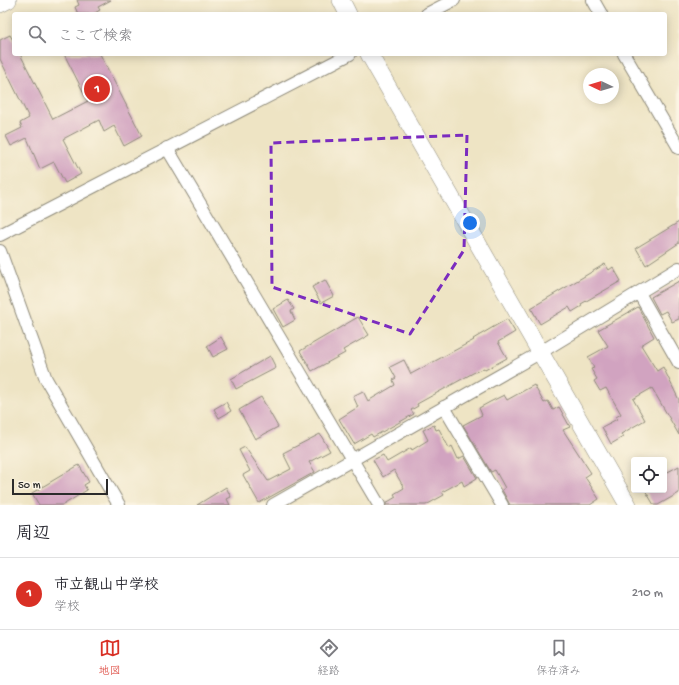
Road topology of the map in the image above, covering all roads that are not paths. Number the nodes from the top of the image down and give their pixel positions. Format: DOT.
graph roads {
  1 [pos="8,0"];
  2 [pos="340,0"];
  3 [pos="454,0"];
  4 [pos="593,0"];
  5 [pos="0,4"];
  6 [pos="347,12"];
  7 [pos="431,12"];
  8 [pos="600,12"];
  9 [pos="346,56"];
  10 [pos="370,56"];
  11 [pos="625,56"];
  12 [pos="167,148"];
  13 [pos="679,148"];
  14 [pos="0,235"];
  15 [pos="0,251"];
  16 [pos="679,268"];
  17 [pos="639,293"];
  18 [pos="541,352"];
  19 [pos="679,363"];
  20 [pos="444,408"];
  21 [pos="353,460"];
  22 [pos="119,505"];
  23 [pos="273,505"];
  24 [pos="379,505"];
  25 [pos="502,505"];
  26 [pos="628,505"];
  1 -- 5 [label="street"];
  2 -- 6 [label="street"];
  3 -- 7 [label="street"];
  4 -- 8 [label="street"];
  9 -- 12 [label="street"];
  10 -- 18 [label="street"];
  11 -- 13 [label="street"];
  12 -- 14 [label="street"];
  12 -- 21 [label="street"];
  15 -- 22 [label="street"];
  16 -- 17 [label="street"];
  17 -- 18 [label="street"];
  17 -- 19 [label="street"];
  18 -- 20 [label="street"];
  18 -- 26 [label="street"];
  20 -- 21 [label="street"];
  20 -- 25 [label="street"];
  21 -- 23 [label="street"];
  21 -- 24 [label="street"];
}
